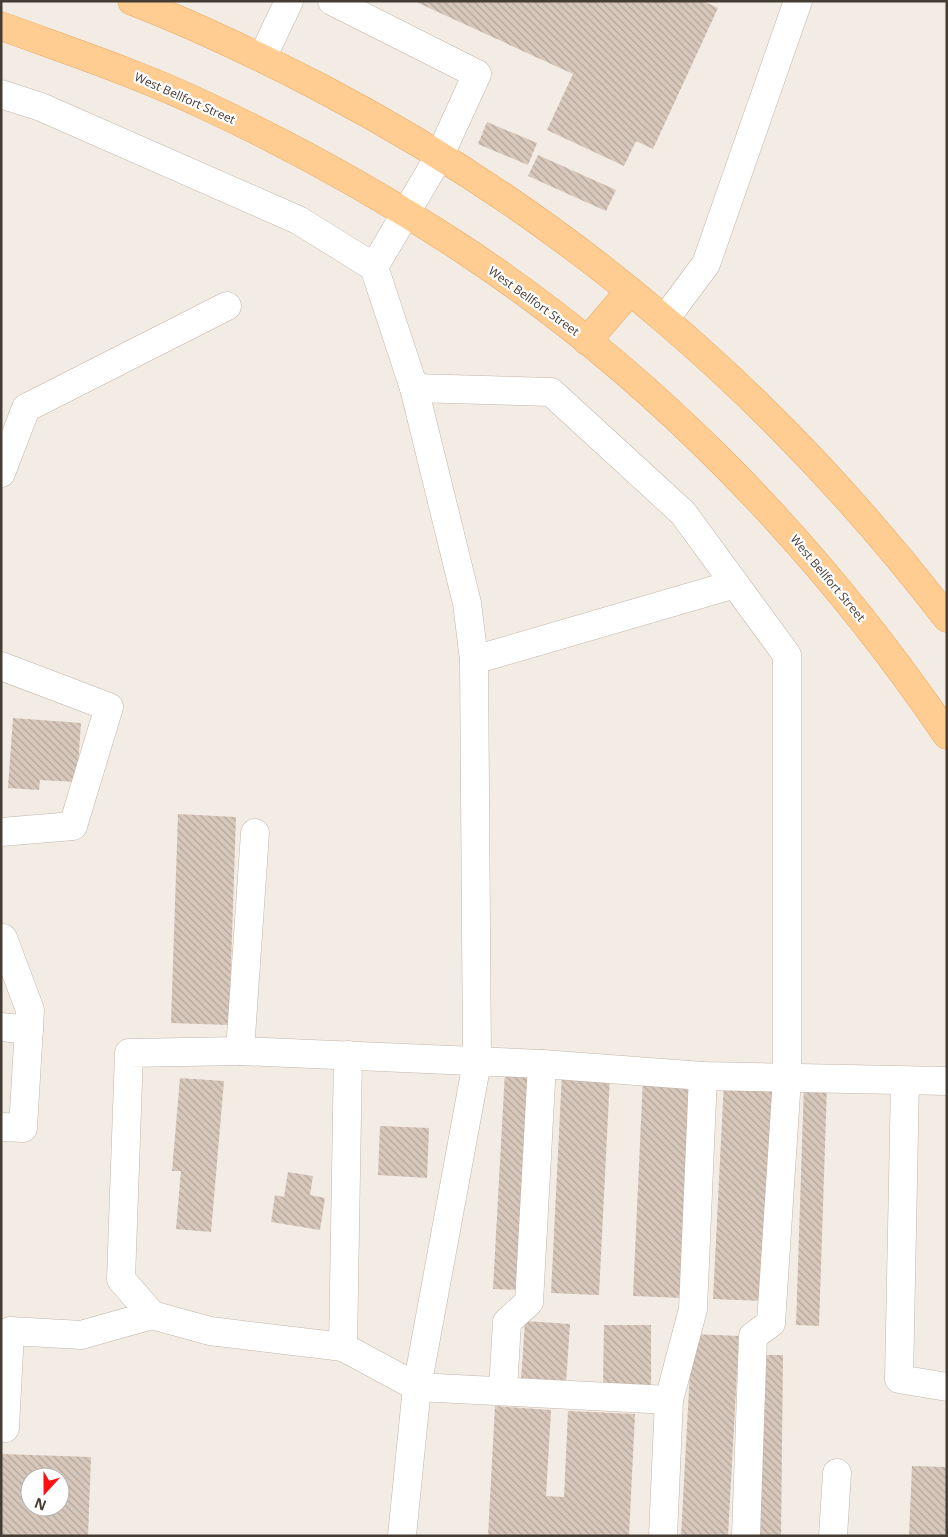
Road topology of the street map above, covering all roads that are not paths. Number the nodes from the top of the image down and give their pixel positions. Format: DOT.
graph roads {
  1 [pos="132,1"];
  2 [pos="289,1"];
  3 [pos="332,1"];
  4 [pos="798,1"];
  5 [pos="1,26"];
  6 [pos="262,58"];
  7 [pos="1,94"];
  8 [pos="440,154"];
  9 [pos="407,213"];
  10 [pos="374,267"];
  11 [pos="630,291"];
  12 [pos="227,306"];
  13 [pos="666,319"];
  14 [pos="587,340"];
  15 [pos="414,388"];
  16 [pos="1,473"];
  17 [pos="735,584"];
  18 [pos="947,618"];
  19 [pos="474,660"];
  20 [pos="1,666"];
  21 [pos="947,735"];
  22 [pos="1,832"];
  23 [pos="254,833"];
  24 [pos="1,938"];
  25 [pos="1,1027"];
  26 [pos="29,1030"];
  27 [pos="240,1051"];
  28 [pos="348,1055"];
  29 [pos="477,1062"];
  30 [pos="542,1064"];
  31 [pos="703,1076"];
  32 [pos="787,1078"];
  33 [pos="905,1081"];
  34 [pos="947,1082"];
  35 [pos="1,1127"];
  36 [pos="152,1315"];
  37 [pos="343,1347"];
  38 [pos="417,1387"];
  39 [pos="947,1387"];
  40 [pos="503,1390"];
  41 [pos="669,1400"];
  42 [pos="5,1428"];
  43 [pos="837,1473"];
  44 [pos="402,1536"];
  45 [pos="663,1536"];
  46 [pos="746,1536"];
  47 [pos="833,1536"];
  1 -- 6 [label="main road"];
  2 -- 6 [label="lane"];
  3 -- 8 [label="lane"];
  4 -- 13 [label="lane"];
  5 -- 9 [label="main road, West Bellfort Street"];
  6 -- 8 [label="main road"];
  7 -- 10 [label="lane"];
  8 -- 9 [label="lane"];
  8 -- 11 [label="main road"];
  9 -- 10 [label="lane"];
  9 -- 14 [label="main road, West Bellfort Street"];
  10 -- 15 [label="lane"];
  11 -- 13 [label="main road"];
  11 -- 14 [label="main road"];
  12 -- 16 [label="lane"];
  13 -- 18 [label="main road"];
  14 -- 21 [label="main road, West Bellfort Street"];
  15 -- 17 [label="lane"];
  15 -- 19 [label="lane"];
  17 -- 19 [label="lane"];
  17 -- 32 [label="lane"];
  19 -- 29 [label="lane"];
  20 -- 22 [label="lane"];
  23 -- 27 [label="lane"];
  24 -- 26 [label="lane"];
  25 -- 26 [label="lane"];
  26 -- 35 [label="lane"];
  27 -- 28 [label="lane"];
  27 -- 36 [label="lane"];
  28 -- 29 [label="lane"];
  28 -- 37 [label="lane"];
  29 -- 30 [label="lane"];
  29 -- 38 [label="lane"];
  30 -- 31 [label="lane"];
  30 -- 40 [label="lane"];
  31 -- 32 [label="lane"];
  31 -- 41 [label="lane"];
  32 -- 33 [label="lane"];
  32 -- 46 [label="lane"];
  33 -- 34 [label="lane"];
  33 -- 39 [label="lane"];
  36 -- 37 [label="lane"];
  36 -- 42 [label="lane"];
  37 -- 38 [label="lane"];
  38 -- 40 [label="lane"];
  38 -- 44 [label="lane"];
  40 -- 41 [label="lane"];
  41 -- 45 [label="lane"];
  43 -- 47 [label="lane"];
}
